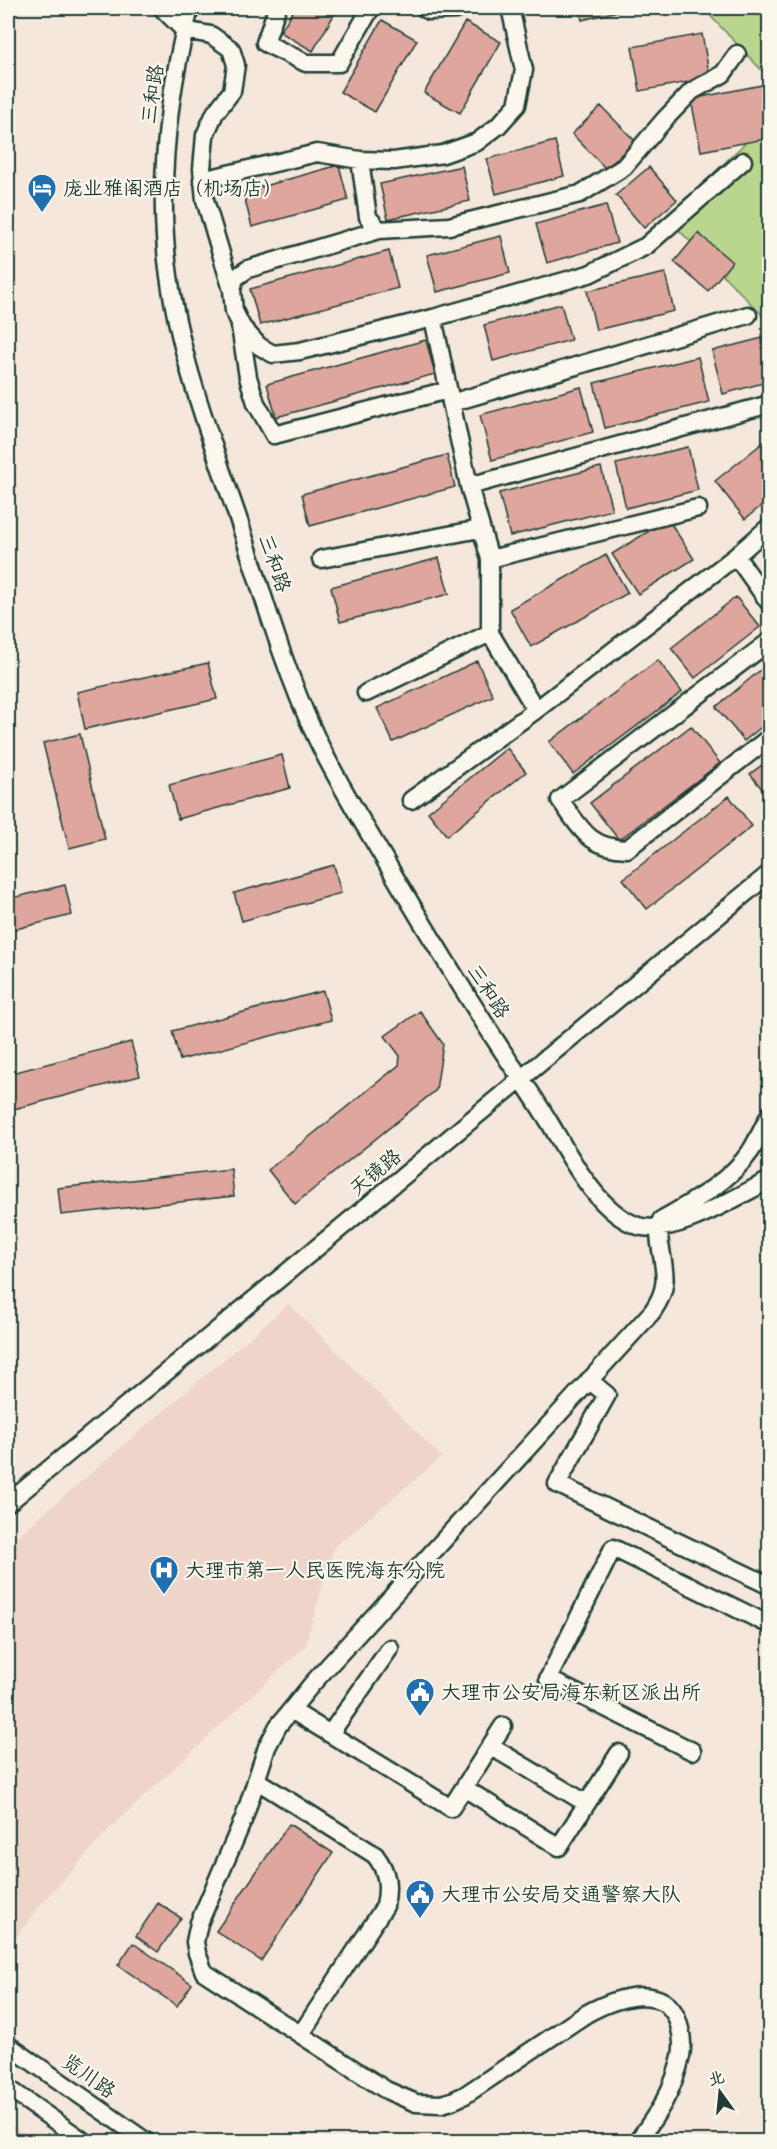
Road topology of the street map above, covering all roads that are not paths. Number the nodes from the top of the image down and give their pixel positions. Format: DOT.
graph roads {
  1 [pos="162,8"];
  2 [pos="190,8"];
  3 [pos="278,8"];
  4 [pos="371,8"];
  5 [pos="424,8"];
  6 [pos="458,8"];
  7 [pos="514,8"];
  8 [pos="184,30"];
  9 [pos="737,54"];
  10 [pos="360,160"];
  11 [pos="743,161"];
  12 [pos="202,180"];
  13 [pos="380,230"];
  14 [pos="232,290"];
  15 [pos="748,315"];
  16 [pos="433,318"];
  17 [pos="239,321"];
  18 [pos="450,397"];
  19 [pos="770,404"];
  20 [pos="469,486"];
  21 [pos="698,508"];
  22 [pos="770,526"];
  23 [pos="480,529"];
  24 [pos="736,556"];
  25 [pos="321,559"];
  26 [pos="490,559"];
  27 [pos="770,604"];
  28 [pos="490,633"];
  29 [pos="770,641"];
  30 [pos="366,693"];
  31 [pos="536,710"];
  32 [pos="770,737"];
  33 [pos="411,800"];
  34 [pos="770,873"];
  35 [pos="521,1078"];
  36 [pos="770,1114"];
  37 [pos="769,1180"];
  38 [pos="658,1228"];
  39 [pos="590,1380"];
  40 [pos="8,1503"];
  41 [pos="770,1586"];
  42 [pos="770,1625"];
  43 [pos="390,1648"];
  44 [pos="291,1710"];
  45 [pos="503,1726"];
  46 [pos="330,1734"];
  47 [pos="490,1746"];
  48 [pos="692,1751"];
  49 [pos="619,1753"];
  50 [pos="256,1780"];
  51 [pos="464,1788"];
  52 [pos="586,1803"];
  53 [pos="301,2034"];
  54 [pos="8,2045"];
  55 [pos="8,2088"];
  56 [pos="85,2142"];
  57 [pos="147,2142"];
  58 [pos="638,2142"];
  1 -- 8 [label="street"];
  2 -- 8 [label="street, 三和路"];
  3 -- 4 [label="street"];
  5 -- 6 [label="street"];
  7 -- 10 [label="street"];
  8 -- 12 [label="street"];
  8 -- 35 [label="street, 三和路"];
  9 -- 13 [label="street"];
  10 -- 12 [label="street"];
  10 -- 13 [label="street"];
  11 -- 16 [label="street"];
  12 -- 14 [label="street"];
  13 -- 14 [label="street"];
  14 -- 17 [label="street"];
  15 -- 18 [label="street"];
  16 -- 17 [label="street"];
  16 -- 18 [label="street"];
  17 -- 18 [label="street"];
  18 -- 20 [label="street"];
  19 -- 20 [label="street"];
  20 -- 23 [label="street"];
  21 -- 26 [label="street"];
  22 -- 24 [label="street"];
  23 -- 25 [label="street"];
  23 -- 26 [label="street"];
  24 -- 27 [label="street"];
  24 -- 31 [label="street"];
  26 -- 28 [label="street"];
  28 -- 30 [label="street"];
  28 -- 31 [label="street"];
  29 -- 32 [label="street"];
  31 -- 33 [label="street"];
  34 -- 35 [label="street, 天镜路"];
  35 -- 38 [label="street, 三和路"];
  35 -- 40 [label="street, 天镜路"];
  36 -- 38 [label="street"];
  37 -- 38 [label="street"];
  38 -- 39 [label="street"];
  39 -- 41 [label="street"];
  39 -- 44 [label="street"];
  42 -- 48 [label="street"];
  43 -- 46 [label="street"];
  44 -- 46 [label="street"];
  44 -- 50 [label="street"];
  45 -- 47 [label="street"];
  46 -- 51 [label="street"];
  47 -- 51 [label="street"];
  47 -- 52 [label="street"];
  49 -- 52 [label="street"];
  50 -- 53 [label="street"];
  50 -- 53 [label="street"];
  51 -- 52 [label="street"];
  53 -- 58 [label="street"];
  54 -- 57 [label="street, 览川路"];
  55 -- 56 [label="street"];
}
